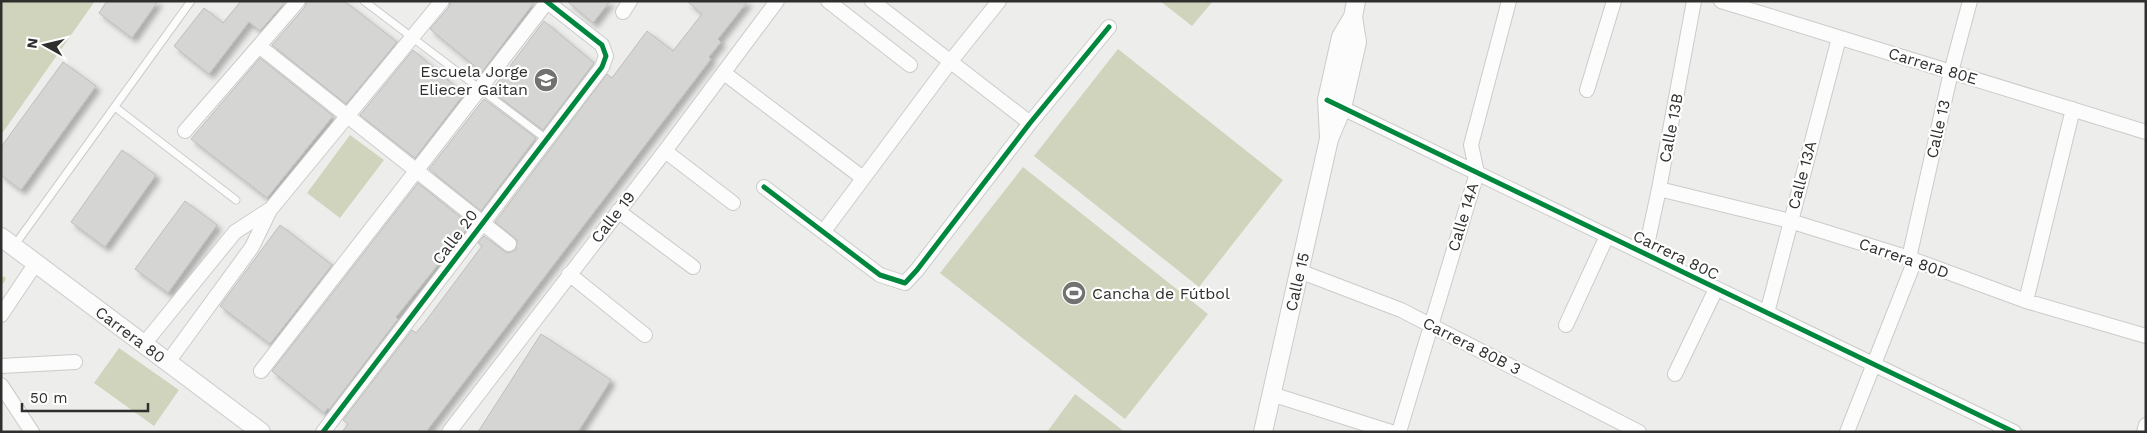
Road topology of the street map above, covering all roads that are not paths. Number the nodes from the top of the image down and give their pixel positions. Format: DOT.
graph roads {
  1 [pos="191,1"];
  2 [pos="298,1"];
  3 [pos="364,1"];
  4 [pos="442,1"];
  5 [pos="777,1"];
  6 [pos="828,1"];
  7 [pos="872,1"];
  8 [pos="999,1"];
  9 [pos="1509,1"];
  10 [pos="1614,1"];
  11 [pos="1694,1"];
  12 [pos="1721,1"];
  13 [pos="1970,1"];
  14 [pos="547,2"];
  15 [pos="1355,9"];
  16 [pos="1109,27"];
  17 [pos="412,38"];
  18 [pos="1839,38"];
  19 [pos="259,46"];
  20 [pos="950,62"];
  21 [pos="910,65"];
  22 [pos="1951,72"];
  23 [pos="724,73"];
  24 [pos="478,89"];
  25 [pos="1587,90"];
  26 [pos="1335,104"];
  27 [pos="115,107"];
  28 [pos="2073,109"];
  29 [pos="347,116"];
  30 [pos="1030,123"];
  31 [pos="186,131"];
  32 [pos="2146,132"];
  33 [pos="546,139"];
  34 [pos="665,151"];
  35 [pos="416,170"];
  36 [pos="1477,173"];
  37 [pos="863,178"];
  38 [pos="764,187"];
  39 [pos="1659,188"];
  40 [pos="236,200"];
  41 [pos="733,202"];
  42 [pos="270,210"];
  43 [pos="618,211"];
  44 [pos="1790,221"];
  45 [pos="482,223"];
  46 [pos="824,231"];
  47 [pos="1607,236"];
  48 [pos="7,241"];
  49 [pos="509,244"];
  50 [pos="1644,254"];
  51 [pos="1912,259"];
  52 [pos="36,263"];
  53 [pos="692,267"];
  54 [pos="1299,271"];
  55 [pos="569,274"];
  56 [pos="1716,289"];
  57 [pos="2026,301"];
  58 [pos="1767,313"];
  59 [pos="1,315"];
  60 [pos="1431,325"];
  61 [pos="1566,325"];
  62 [pos="645,335"];
  63 [pos="2146,336"];
  64 [pos="144,344"];
  65 [pos="75,362"];
  66 [pos="168,362"];
  67 [pos="1873,364"];
  68 [pos="1,366"];
  69 [pos="261,371"];
  70 [pos="1675,374"];
  71 [pos="1,385"];
  72 [pos="1271,394"];
  73 [pos="2146,425"];
  74 [pos="1262,430"];
  75 [pos="32,432"];
  76 [pos="261,432"];
  77 [pos="323,432"];
  78 [pos="449,432"];
  79 [pos="1391,432"];
  80 [pos="1399,432"];
  81 [pos="1639,432"];
  82 [pos="1847,432"];
  83 [pos="2014,432"];
  84 [pos="2144,432"];
  1 -- 27 [label="lane"];
  2 -- 19 [label="street"];
  3 -- 17 [label="lane"];
  4 -- 17 [label="street"];
  5 -- 23 [label="street, Calle 19"];
  6 -- 21 [label="street"];
  7 -- 20 [label="street"];
  8 -- 20 [label="street"];
  9 -- 36 [label="street, Calle 14A"];
  10 -- 25 [label="street"];
  11 -- 39 [label="street, Calle 13B"];
  12 -- 18 [label="street, Carrera 80E"];
  13 -- 22 [label="street, Calle 13"];
  14 -- 24 [label="street"];
  14 -- 33 [label="street, Calle 20"];
  15 -- 26 [label="street, Calle 15"];
  16 -- 30 [label="street"];
  17 -- 24 [label="lane"];
  17 -- 29 [label="street"];
  18 -- 22 [label="street, Carrera 80E"];
  18 -- 44 [label="street, Calle 13A"];
  19 -- 29 [label="street"];
  19 -- 31 [label="street"];
  20 -- 30 [label="street"];
  20 -- 37 [label="street"];
  22 -- 28 [label="street, Carrera 80E"];
  22 -- 51 [label="street, Calle 13"];
  23 -- 34 [label="street, Calle 19"];
  23 -- 37 [label="street"];
  24 -- 33 [label="lane"];
  24 -- 35 [label="street"];
  26 -- 36 [label="street, Carrera 80C"];
  26 -- 54 [label="street, Calle 15"];
  27 -- 40 [label="lane"];
  27 -- 48 [label="lane"];
  28 -- 32 [label="street, Carrera 80E"];
  28 -- 57 [label="street"];
  29 -- 35 [label="street"];
  29 -- 42 [label="street"];
  30 -- 46 [label="street"];
  33 -- 45 [label="street, Calle 20"];
  34 -- 41 [label="street"];
  34 -- 43 [label="street, Calle 19"];
  35 -- 45 [label="street"];
  35 -- 69 [label="street"];
  36 -- 47 [label="street, Carrera 80C"];
  36 -- 60 [label="street, Calle 14A"];
  37 -- 46 [label="street"];
  38 -- 46 [label="street"];
  39 -- 44 [label="street, Carrera 80D"];
  39 -- 50 [label="street, Calle 13B"];
  42 -- 64 [label="street"];
  42 -- 66 [label="street"];
  43 -- 53 [label="street"];
  43 -- 55 [label="street, Calle 19"];
  44 -- 51 [label="street, Carrera 80D"];
  44 -- 58 [label="street, Calle 13A"];
  45 -- 49 [label="street"];
  45 -- 77 [label="street, Calle 20"];
  47 -- 50 [label="street, Carrera 80C"];
  47 -- 61 [label="street"];
  48 -- 52 [label="street, Carrera 80"];
  50 -- 56 [label="street, Carrera 80C"];
  51 -- 57 [label="street, Carrera 80D"];
  51 -- 67 [label="street, Calle 13"];
  52 -- 59 [label="street"];
  52 -- 64 [label="street, Carrera 80"];
  54 -- 60 [label="street, Carrera 80B 3"];
  54 -- 72 [label="street, Calle 15"];
  55 -- 62 [label="street"];
  55 -- 78 [label="street, Calle 19"];
  56 -- 58 [label="street, Carrera 80C"];
  56 -- 70 [label="street"];
  57 -- 63 [label="street, Carrera 80D"];
  58 -- 67 [label="street, Carrera 80C"];
  60 -- 80 [label="street, Calle 14A"];
  60 -- 81 [label="street, Carrera 80B 3"];
  64 -- 66 [label="street, Carrera 80"];
  65 -- 68 [label="street"];
  66 -- 76 [label="street, Carrera 80"];
  67 -- 82 [label="street, Calle 13"];
  67 -- 83 [label="street, Carrera 80C"];
  71 -- 75 [label="street"];
  72 -- 74 [label="street, Calle 15"];
  72 -- 79 [label="street"];
  73 -- 84 [label="street"];
}
